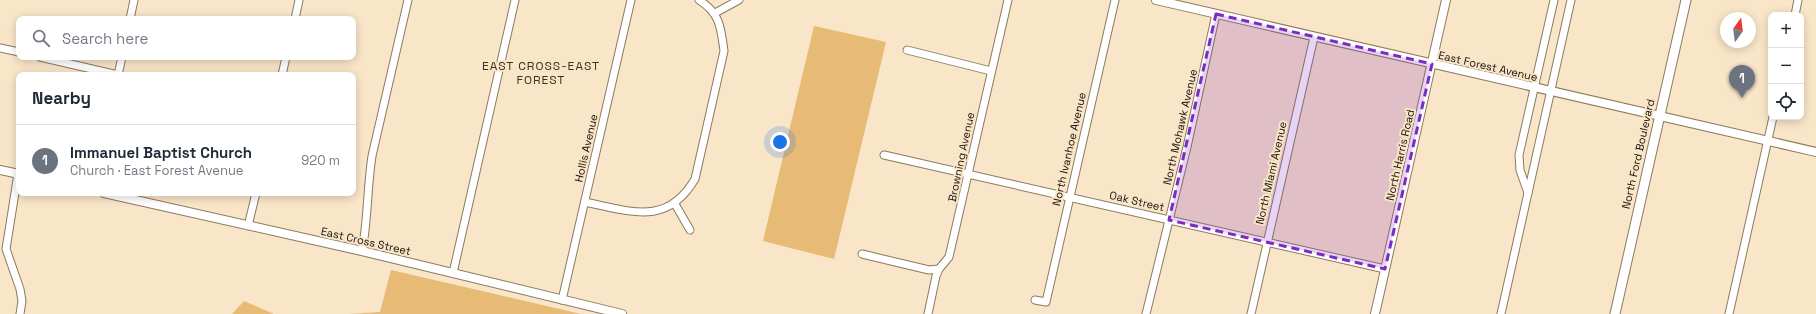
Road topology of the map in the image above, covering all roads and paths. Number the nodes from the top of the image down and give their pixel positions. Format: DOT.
graph roads {
  1 [pos="134,0"];
  2 [pos="299,0"];
  3 [pos="408,0"];
  4 [pos="515,0"];
  5 [pos="631,0"];
  6 [pos="699,0"];
  7 [pos="739,0"];
  8 [pos="1008,0"];
  9 [pos="1115,0"];
  10 [pos="1156,0"];
  11 [pos="1446,0"];
  12 [pos="1554,0"];
  13 [pos="1572,0"];
  14 [pos="1686,0"];
  15 [pos="1798,0"];
  16 [pos="1796,12"];
  17 [pos="716,13"];
  18 [pos="1216,14"];
  19 [pos="131,16"];
  20 [pos="296,16"];
  21 [pos="1314,37"];
  22 [pos="0,48"];
  23 [pos="906,50"];
  24 [pos="16,51"];
  25 [pos="53,60"];
  26 [pos="121,60"];
  27 [pos="285,60"];
  28 [pos="1432,64"];
  29 [pos="991,71"];
  30 [pos="105,72"];
  31 [pos="119,72"];
  32 [pos="283,72"];
  33 [pos="1533,88"];
  34 [pos="1551,92"];
  35 [pos="1659,116"];
  36 [pos="1772,120"];
  37 [pos="1767,141"];
  38 [pos="1816,152"];
  39 [pos="884,155"];
  40 [pos="0,170"];
  41 [pos="16,173"];
  42 [pos="968,174"];
  43 [pos="16,191"];
  44 [pos="1528,193"];
  45 [pos="117,196"];
  46 [pos="255,196"];
  47 [pos="1070,197"];
  48 [pos="585,202"];
  49 [pos="675,204"];
  50 [pos="1169,220"];
  51 [pos="248,226"];
  52 [pos="690,230"];
  53 [pos="1267,243"];
  54 [pos="362,251"];
  55 [pos="862,254"];
  56 [pos="939,269"];
  57 [pos="1386,269"];
  58 [pos="453,273"];
  59 [pos="562,300"];
  60 [pos="1035,300"];
  61 [pos="20,314"];
  62 [pos="622,314"];
  63 [pos="928,314"];
  64 [pos="1146,314"];
  65 [pos="1251,314"];
  66 [pos="1375,314"];
  67 [pos="1501,314"];
  68 [pos="1615,314"];
  69 [pos="1729,314"];
  1 -- 19 [label="street"];
  2 -- 20 [label="street"];
  3 -- 54 [label="street"];
  4 -- 58 [label="street"];
  5 -- 48 [label="street, Hollis Avenue"];
  6 -- 17 [label="street"];
  7 -- 17 [label="street"];
  8 -- 29 [label="street, Browning Avenue"];
  9 -- 47 [label="street, North Ivanhoe Avenue"];
  10 -- 18 [label="street, East Forest Avenue"];
  11 -- 28 [label="street, North Harris Road"];
  12 -- 33 [label="street"];
  13 -- 34 [label="street"];
  14 -- 35 [label="main road, North Ford Boulevard"];
  15 -- 16 [label="street"];
  17 -- 49 [label="street"];
  18 -- 21 [label="street, East Forest Avenue"];
  18 -- 50 [label="street, North Mohawk Avenue"];
  21 -- 28 [label="street, East Forest Avenue"];
  21 -- 53 [label="street, North Miami Avenue"];
  22 -- 24 [label="street"];
  23 -- 29 [label="street"];
  25 -- 30 [label="street"];
  26 -- 31 [label="street"];
  27 -- 32 [label="street"];
  28 -- 33 [label="street, East Forest Avenue"];
  28 -- 57 [label="street, North Harris Road"];
  29 -- 42 [label="street, Browning Avenue"];
  33 -- 34 [label="street, East Forest Avenue"];
  33 -- 44 [label="street"];
  34 -- 35 [label="street, East Forest Avenue"];
  34 -- 44 [label="street"];
  35 -- 37 [label="street, East Forest Avenue"];
  35 -- 68 [label="main road, North Ford Boulevard"];
  36 -- 37 [label="street"];
  37 -- 38 [label="street, East Forest Avenue"];
  37 -- 69 [label="street"];
  39 -- 42 [label="street, Oak Street"];
  40 -- 41 [label="street"];
  42 -- 47 [label="street, Oak Street"];
  42 -- 56 [label="street, Browning Avenue"];
  43 -- 61 [label="street"];
  44 -- 67 [label="street"];
  45 -- 51 [label="street, East Cross Street"];
  46 -- 51 [label="street"];
  47 -- 50 [label="street, Oak Street"];
  47 -- 60 [label="street, North Ivanhoe Avenue"];
  48 -- 49 [label="street"];
  48 -- 59 [label="street, Hollis Avenue"];
  49 -- 52 [label="street"];
  50 -- 53 [label="street, Oak Street"];
  50 -- 64 [label="street, North Mohawk Avenue"];
  51 -- 54 [label="street, East Cross Street"];
  53 -- 57 [label="street, Oak Street"];
  53 -- 65 [label="street, North Miami Avenue"];
  54 -- 58 [label="street, East Cross Street"];
  55 -- 56 [label="street"];
  56 -- 63 [label="street, Browning Avenue"];
  57 -- 66 [label="street, North Harris Road"];
  58 -- 59 [label="street, East Cross Street"];
  59 -- 62 [label="street, East Cross Street"];
}
